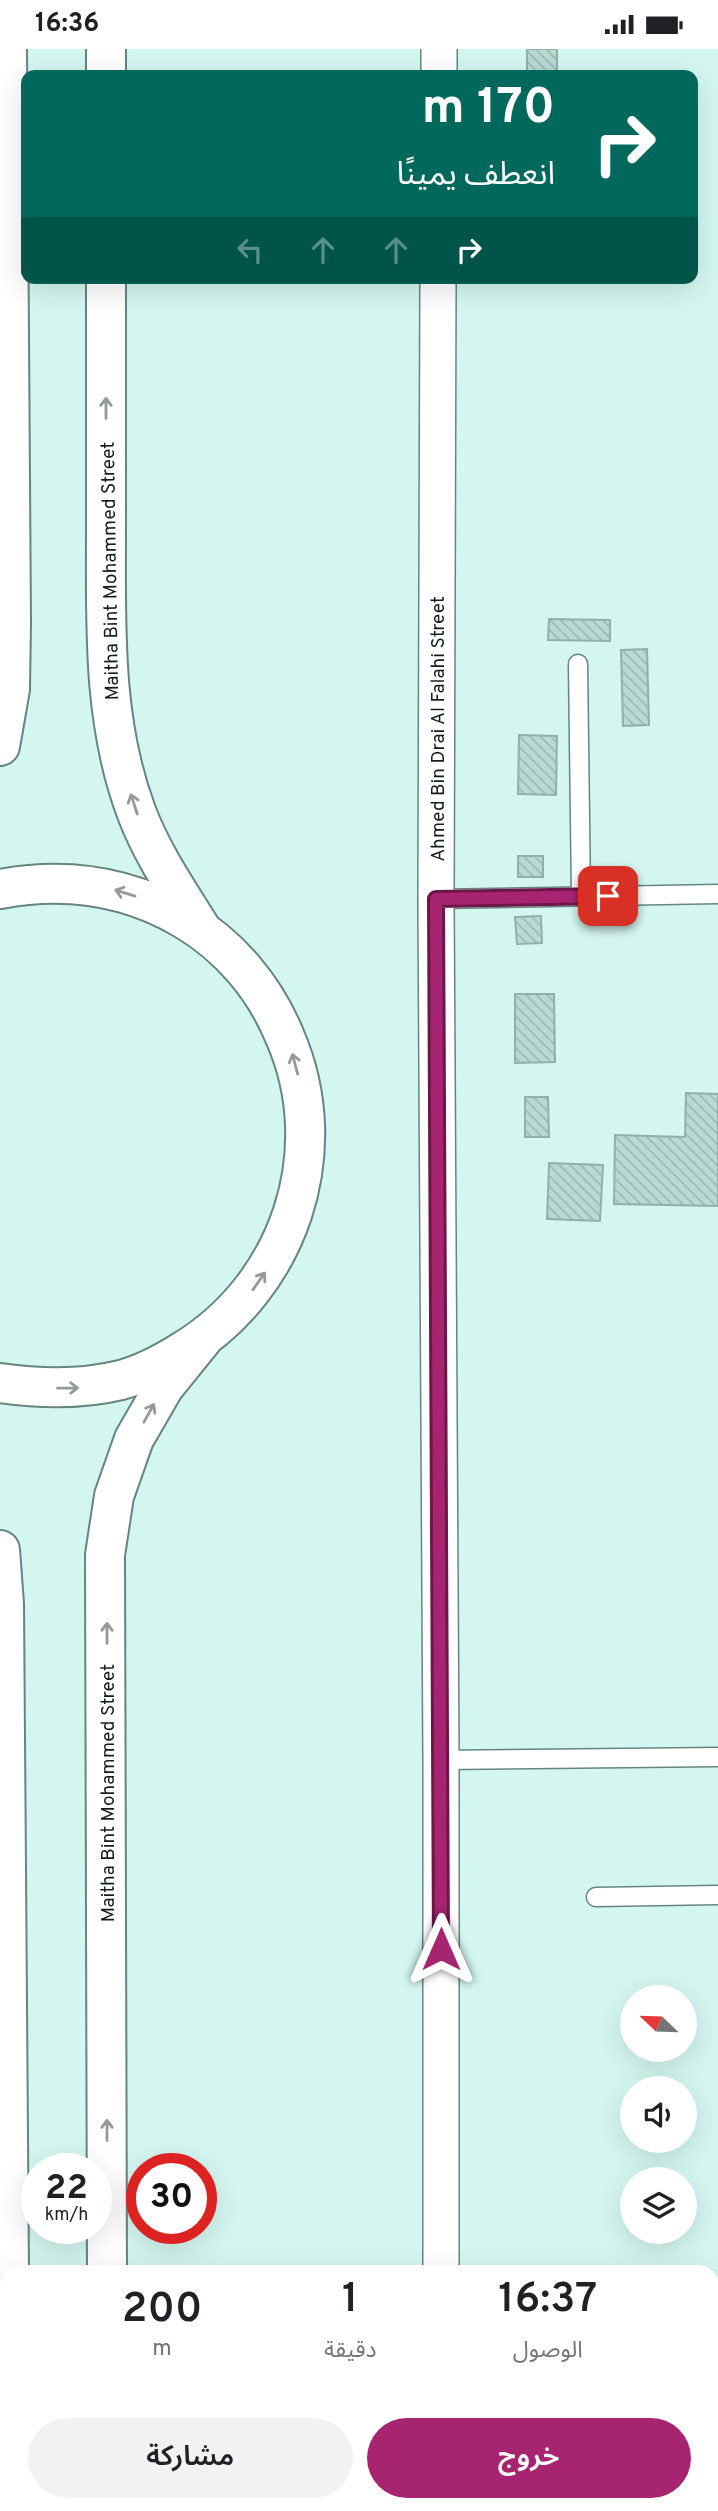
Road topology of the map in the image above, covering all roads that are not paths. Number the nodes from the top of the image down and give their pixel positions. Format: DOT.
graph roads {
  1 [pos="7,49"];
  2 [pos="106,49"];
  3 [pos="439,49"];
  4 [pos="106,70"];
  5 [pos="439,70"];
  6 [pos="106,284"];
  7 [pos="438,284"];
  8 [pos="578,664"];
  9 [pos="0,746"];
  10 [pos="0,889"];
  11 [pos="718,894"];
  12 [pos="581,896"];
  13 [pos="436,899"];
  14 [pos="201,929"];
  15 [pos="202,1340"];
  16 [pos="0,1383"];
  17 [pos="0,1550"];
  18 [pos="718,1757"];
  19 [pos="441,1760"];
  20 [pos="718,1895"];
  21 [pos="596,1897"];
  22 [pos="9,2265"];
  23 [pos="107,2265"];
  24 [pos="441,2265"];
  1 -- 9 [label="main road"];
  2 -- 4 [label="main road"];
  3 -- 5 [label="street"];
  14 -- 6 [label="main road, Maitha Bint Mohammed Street, one-way"];
  7 -- 13 [label="street, Ahmed Bin Drai Al Falahi Street"];
  8 -- 12 [label="lane"];
  14 -- 10 [label="main road, one-way"];
  11 -- 12 [label="lane"];
  12 -- 13 [label="lane"];
  13 -- 19 [label="street, Ahmed Bin Drai Al Falahi Street"];
  15 -- 14 [label="main road, one-way"];
  16 -- 15 [label="main road, one-way"];
  23 -- 15 [label="main road, Maitha Bint Mohammed Street, one-way"];
  17 -- 22 [label="main road"];
  18 -- 19 [label="lane"];
  19 -- 24 [label="street, Ahmed Bin Drai Al Falahi Street"];
  20 -- 21 [label="lane"];
}
